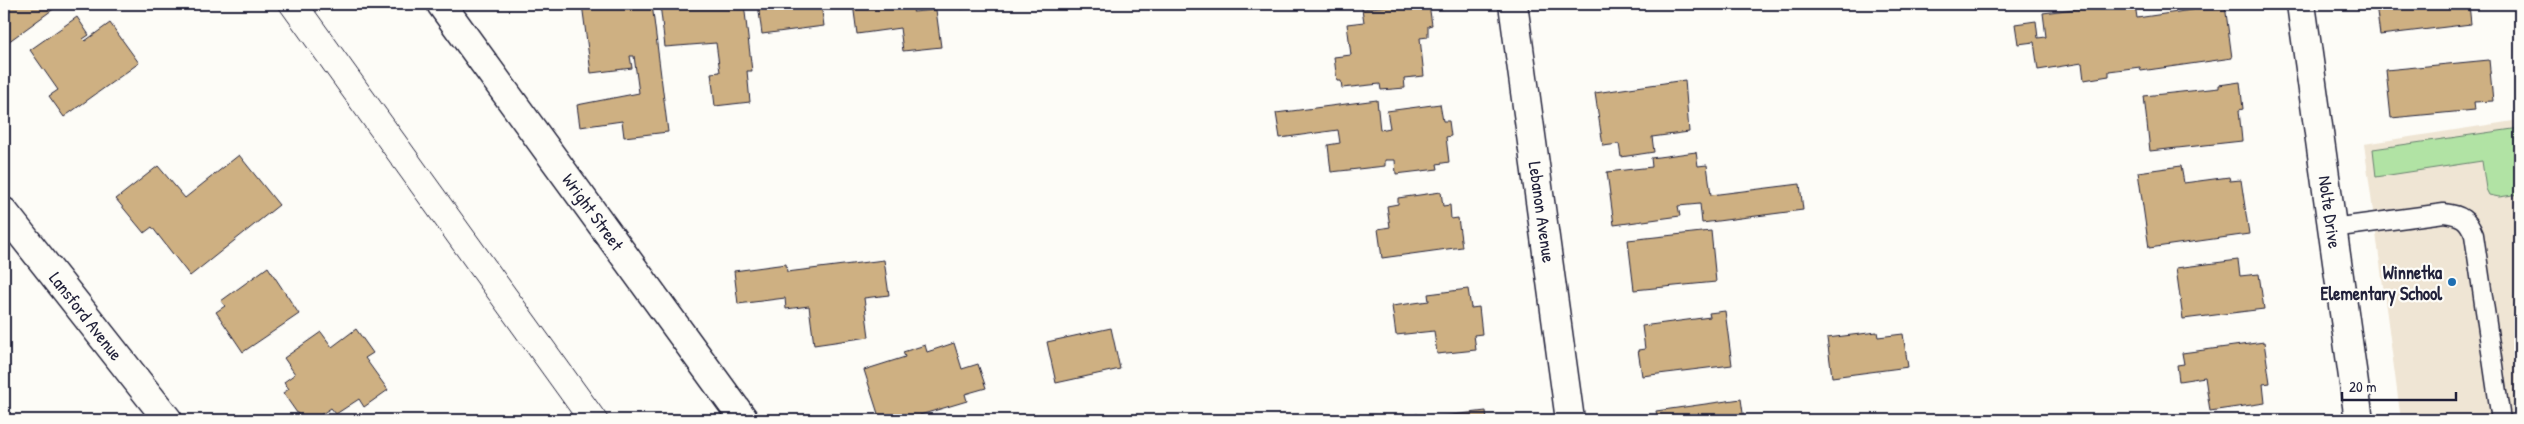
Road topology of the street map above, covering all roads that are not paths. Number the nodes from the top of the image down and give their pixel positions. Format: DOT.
graph roads {
  1 [pos="441,4"];
  2 [pos="1513,4"];
  3 [pos="2301,4"];
  4 [pos="4,212"];
  5 [pos="2332,228"];
  6 [pos="168,420"];
  7 [pos="744,420"];
  8 [pos="1570,420"];
  9 [pos="2359,420"];
  10 [pos="2501,420"];
  1 -- 7 [label="street, Wright Street"];
  2 -- 8 [label="street, Lebanon Avenue"];
  3 -- 5 [label="street, Nolte Drive"];
  4 -- 6 [label="street, Lansford Avenue"];
  5 -- 9 [label="street, Nolte Drive"];
  5 -- 10 [label="lane"];
}
